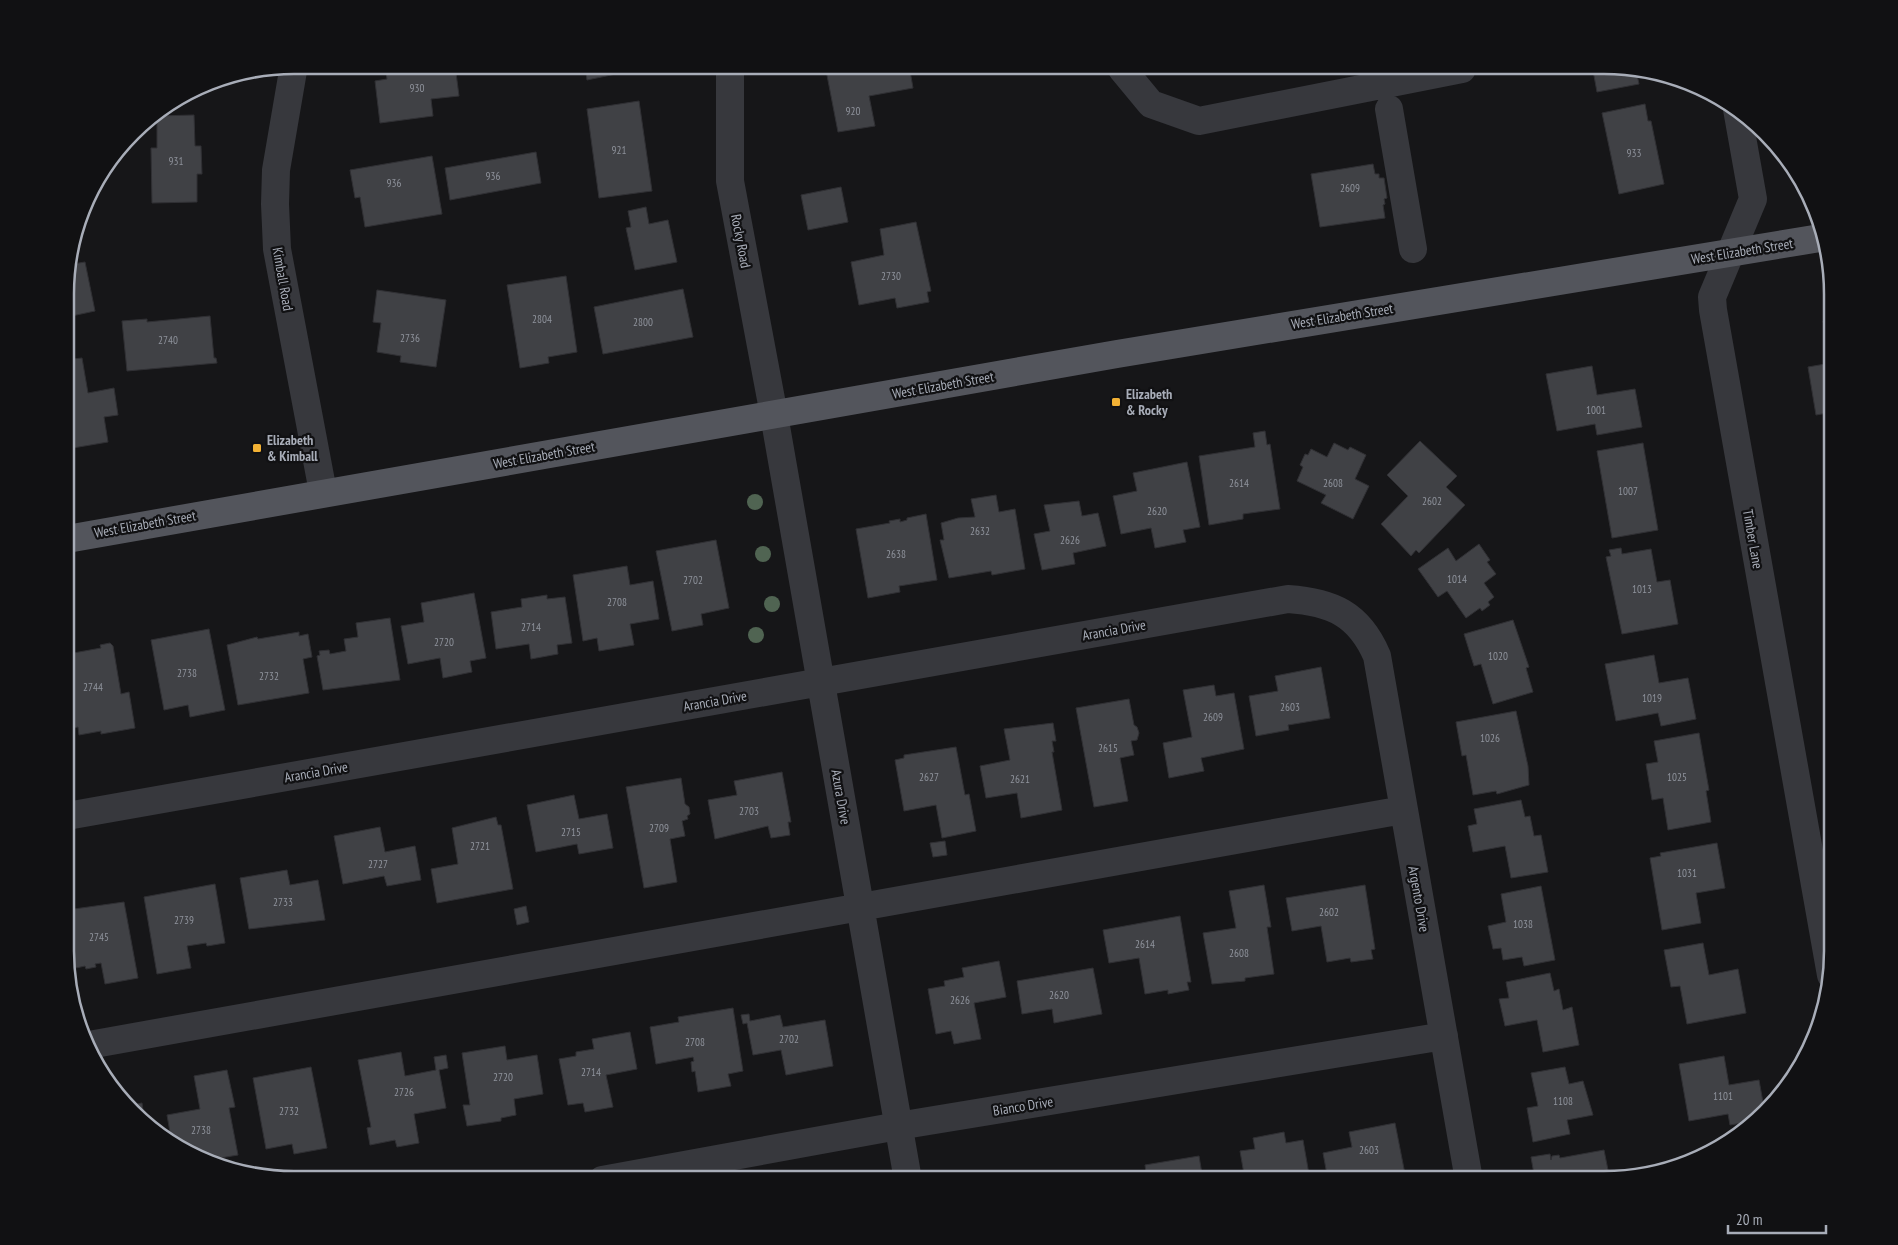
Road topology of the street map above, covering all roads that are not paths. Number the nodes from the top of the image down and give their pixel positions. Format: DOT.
graph roads {
  1 [pos="292,74"];
  2 [pos="730,74"];
  3 [pos="1126,74"];
  4 [pos="1437,74"];
  5 [pos="1389,109"];
  6 [pos="1739,120"];
  7 [pos="1818,238"];
  8 [pos="1413,249"];
  9 [pos="1732,252"];
  10 [pos="774,415"];
  11 [pos="323,492"];
  12 [pos="74,538"];
  13 [pos="1357,624"];
  14 [pos="820,682"];
  15 [pos="1403,810"];
  16 [pos="74,815"];
  17 [pos="860,906"];
  18 [pos="1824,936"];
  19 [pos="1444,1036"];
  20 [pos="94,1044"];
  21 [pos="898,1126"];
  22 [pos="651,1171"];
  23 [pos="906,1171"];
  24 [pos="1467,1171"];
  1 -- 11 [label="street, Kimball Road"];
  2 -- 10 [label="street, Rocky Road"];
  3 -- 4 [label="street"];
  5 -- 8 [label="street"];
  6 -- 9 [label="street, Timber Lane"];
  7 -- 9 [label="main road, West Elizabeth Street"];
  9 -- 10 [label="main road, West Elizabeth Street"];
  9 -- 18 [label="street, Timber Lane"];
  10 -- 11 [label="main road, West Elizabeth Street"];
  10 -- 14 [label="street, Azura Drive"];
  11 -- 12 [label="main road, West Elizabeth Street"];
  13 -- 14 [label="street, Arancia Drive"];
  13 -- 15 [label="street, Argento Drive"];
  14 -- 16 [label="street, Arancia Drive"];
  14 -- 17 [label="street, Azura Drive"];
  15 -- 17 [label="street"];
  15 -- 19 [label="street, Argento Drive"];
  17 -- 20 [label="street"];
  17 -- 21 [label="street, Azura Drive"];
  19 -- 21 [label="street, Bianco Drive"];
  19 -- 24 [label="street, Argento Drive"];
  21 -- 22 [label="street, Bianco Drive"];
  21 -- 23 [label="street, Azura Drive"];
}
